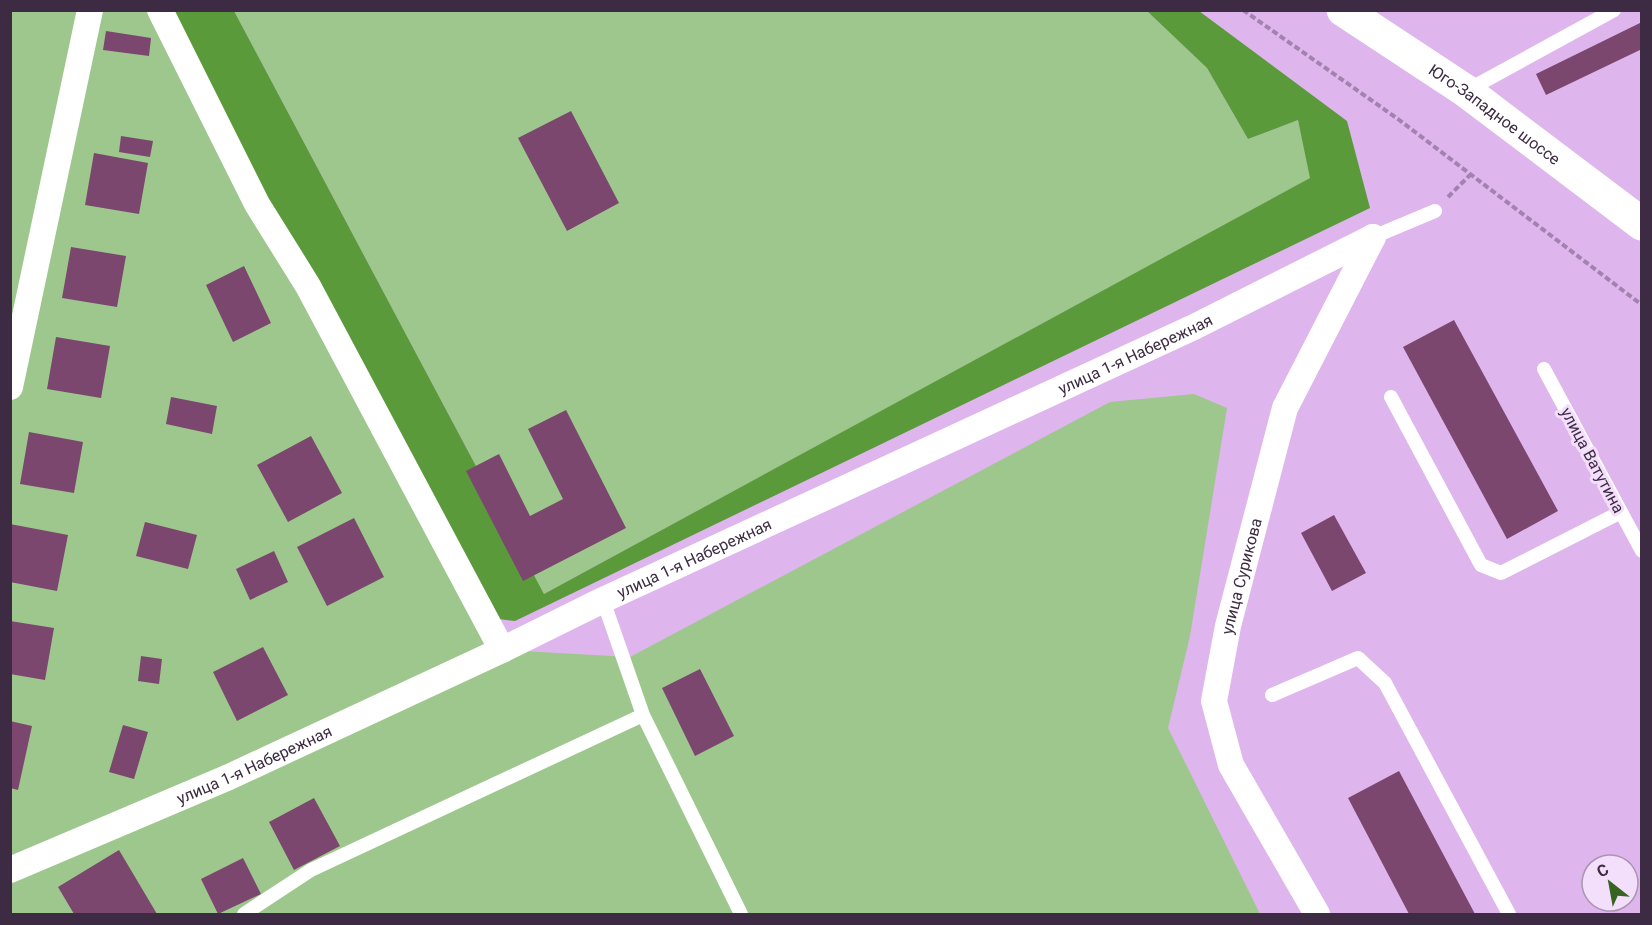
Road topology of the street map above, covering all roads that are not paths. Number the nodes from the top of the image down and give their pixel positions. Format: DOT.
graph roads {
  1 [pos="90,10"];
  2 [pos="160,10"];
  3 [pos="1343,10"];
  4 [pos="1614,10"];
  5 [pos="1466,91"];
  6 [pos="1435,211"];
  7 [pos="1641,224"];
  8 [pos="1373,237"];
  9 [pos="1544,369"];
  10 [pos="10,387"];
  11 [pos="1391,397"];
  12 [pos="1621,512"];
  13 [pos="1641,551"];
  14 [pos="603,600"];
  15 [pos="502,650"];
  16 [pos="1272,695"];
  17 [pos="644,715"];
  18 [pos="10,870"];
  19 [pos="258,911"];
  20 [pos="244,915"];
  21 [pos="741,915"];
  22 [pos="1317,915"];
  23 [pos="1509,915"];
  1 -- 10 [label="street"];
  2 -- 15 [label="street"];
  3 -- 5 [label="main road, Юго-Западное шоссе"];
  4 -- 5 [label="lane"];
  5 -- 7 [label="main road, Юго-Западное шоссе"];
  6 -- 8 [label="lane"];
  8 -- 14 [label="street, улица 1-я Набережная"];
  8 -- 22 [label="street, улица Сурикова"];
  9 -- 12 [label="lane, улица Ватутина"];
  11 -- 12 [label="lane"];
  12 -- 13 [label="lane, улица Ватутина"];
  14 -- 15 [label="street, улица 1-я Набережная"];
  14 -- 17 [label="lane"];
  15 -- 18 [label="street, улица 1-я Набережная"];
  16 -- 23 [label="lane"];
  17 -- 19 [label="lane"];
  17 -- 21 [label="lane"];
  19 -- 20 [label="lane"];
}
